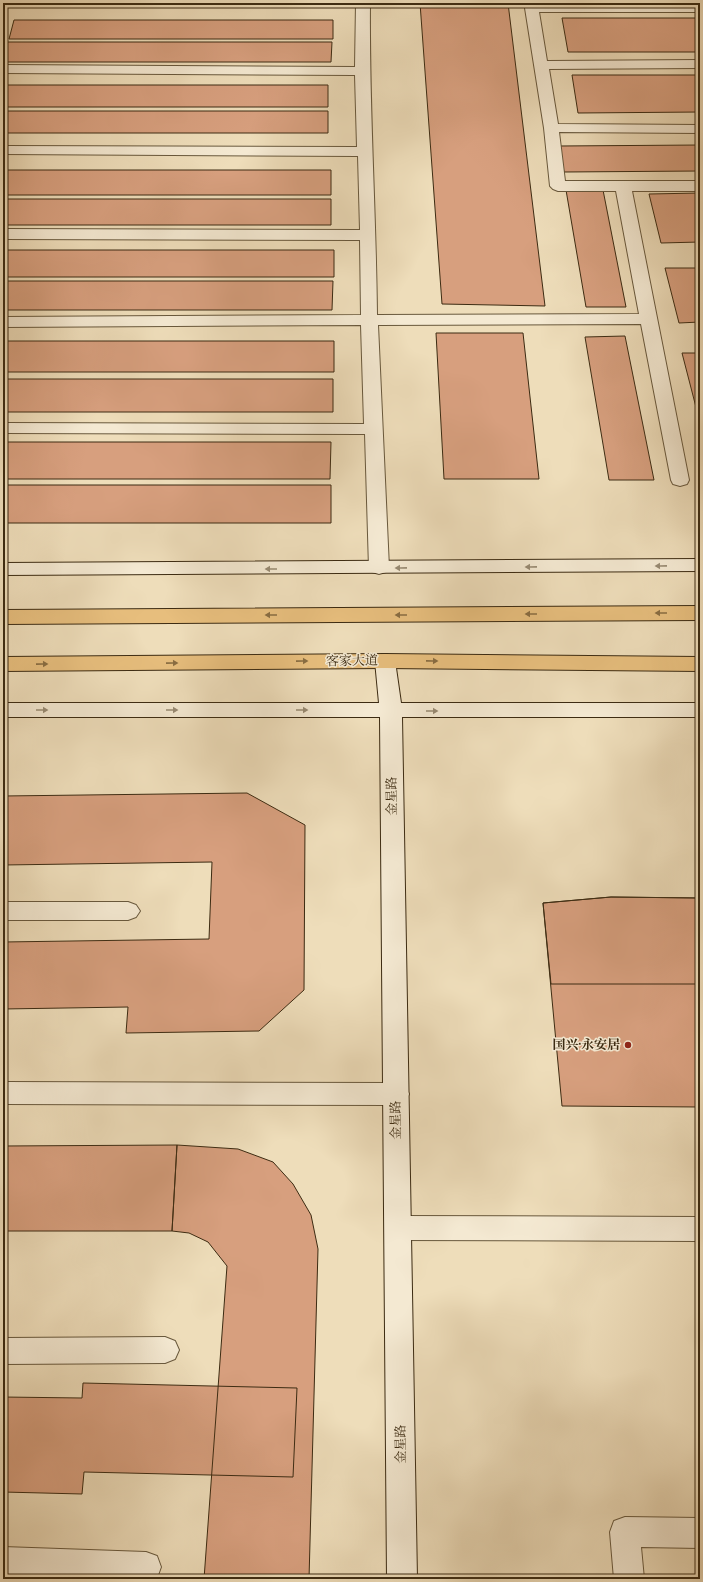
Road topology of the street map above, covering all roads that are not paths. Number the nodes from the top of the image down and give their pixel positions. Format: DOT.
graph roads {
  1 [pos="364,3"];
  2 [pos="700,8"];
  3 [pos="700,64"];
  4 [pos="541,65"];
  5 [pos="3,70"];
  6 [pos="362,71"];
  7 [pos="551,128"];
  8 [pos="700,129"];
  9 [pos="3,150"];
  10 [pos="365,152"];
  11 [pos="623,186"];
  12 [pos="700,186"];
  13 [pos="3,234"];
  14 [pos="368,235"];
  15 [pos="649,319"];
  16 [pos="369,320"];
  17 [pos="3,322"];
  18 [pos="3,428"];
  19 [pos="374,430"];
  20 [pos="680,480"];
  21 [pos="700,565"];
  22 [pos="379,568"];
  23 [pos="3,569"];
  24 [pos="700,613"];
  25 [pos="3,617"];
  26 [pos="385,661"];
  27 [pos="3,664"];
  28 [pos="700,664"];
  29 [pos="3,710"];
  30 [pos="700,710"];
  31 [pos="391,711"];
  32 [pos="3,911"];
  33 [pos="128,911"];
  34 [pos="3,1094"];
  35 [pos="396,1094"];
  36 [pos="398,1228"];
  37 [pos="700,1229"];
  38 [pos="165,1350"];
  39 [pos="3,1351"];
  40 [pos="700,1533"];
  41 [pos="3,1562"];
  42 [pos="146,1567"];
  43 [pos="402,1579"];
  44 [pos="629,1579"];
  1 -- 6 [label="street"];
  2 -- 4 [label="street"];
  3 -- 4 [label="street"];
  4 -- 7 [label="street"];
  5 -- 6 [label="street"];
  6 -- 10 [label="street"];
  7 -- 8 [label="street"];
  7 -- 11 [label="street"];
  9 -- 10 [label="street"];
  10 -- 14 [label="street"];
  11 -- 12 [label="street"];
  11 -- 15 [label="street"];
  13 -- 14 [label="street"];
  14 -- 16 [label="street"];
  15 -- 16 [label="street"];
  15 -- 20 [label="street"];
  16 -- 17 [label="street"];
  16 -- 19 [label="street"];
  18 -- 19 [label="street"];
  19 -- 22 [label="street"];
  21 -- 22 [label="street, one-way"];
  22 -- 23 [label="street, one-way"];
  24 -- 25 [label="main road, one-way"];
  27 -- 26 [label="main road, 客家大道, one-way"];
  26 -- 28 [label="main road, 客家大道, one-way"];
  26 -- 31 [label="street, 金星路"];
  29 -- 31 [label="street, one-way"];
  31 -- 30 [label="street, one-way"];
  31 -- 35 [label="street, 金星路"];
  32 -- 33 [label="street"];
  34 -- 35 [label="street"];
  35 -- 36 [label="street, 金星路"];
  36 -- 37 [label="street"];
  36 -- 43 [label="street, 金星路"];
  38 -- 39 [label="street"];
  40 -- 44 [label="street"];
  41 -- 42 [label="street"];
}
